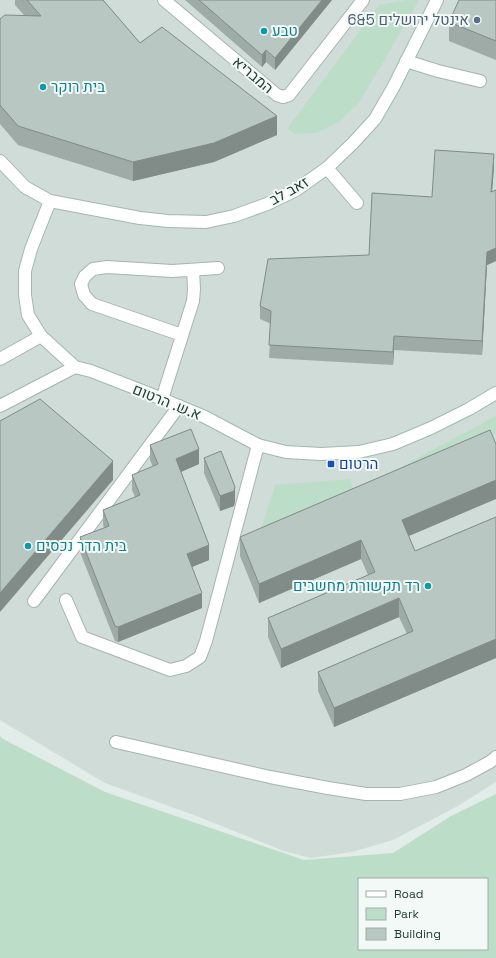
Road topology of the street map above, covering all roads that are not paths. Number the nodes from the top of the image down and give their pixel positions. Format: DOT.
graph roads {
  1 [pos="164,0"];
  2 [pos="371,0"];
  3 [pos="438,0"];
  4 [pos="361,2"];
  5 [pos="406,61"];
  6 [pos="480,81"];
  7 [pos="0,161"];
  8 [pos="327,168"];
  9 [pos="50,201"];
  10 [pos="356,203"];
  11 [pos="218,268"];
  12 [pos="193,270"];
  13 [pos="182,335"];
  14 [pos="41,336"];
  15 [pos="0,359"];
  16 [pos="75,367"];
  17 [pos="496,393"];
  18 [pos="162,399"];
  19 [pos="0,406"];
  20 [pos="179,406"];
  21 [pos="258,445"];
  22 [pos="66,600"];
  23 [pos="34,601"];
  24 [pos="116,742"];
  25 [pos="496,757"];
  1 -- 4 [label="street, המבריא"];
  2 -- 4 [label="street"];
  3 -- 5 [label="street, זאב לב"];
  5 -- 6 [label="street"];
  5 -- 8 [label="street, זאב לב"];
  7 -- 9 [label="street"];
  8 -- 9 [label="street, זאב לב"];
  8 -- 10 [label="street"];
  9 -- 14 [label="street, א.ש. הרטום"];
  11 -- 12 [label="street"];
  12 -- 13 [label="street"];
  12 -- 13 [label="street"];
  13 -- 18 [label="street"];
  14 -- 15 [label="street"];
  14 -- 16 [label="street, א.ש. הרטום"];
  16 -- 18 [label="street, א.ש. הרטום"];
  16 -- 19 [label="street"];
  17 -- 21 [label="street, א.ש. הרטום"];
  18 -- 20 [label="street, א.ש. הרטום"];
  20 -- 21 [label="street, א.ש. הרטום"];
  20 -- 23 [label="street"];
  21 -- 22 [label="street"];
  24 -- 25 [label="street"];
}
